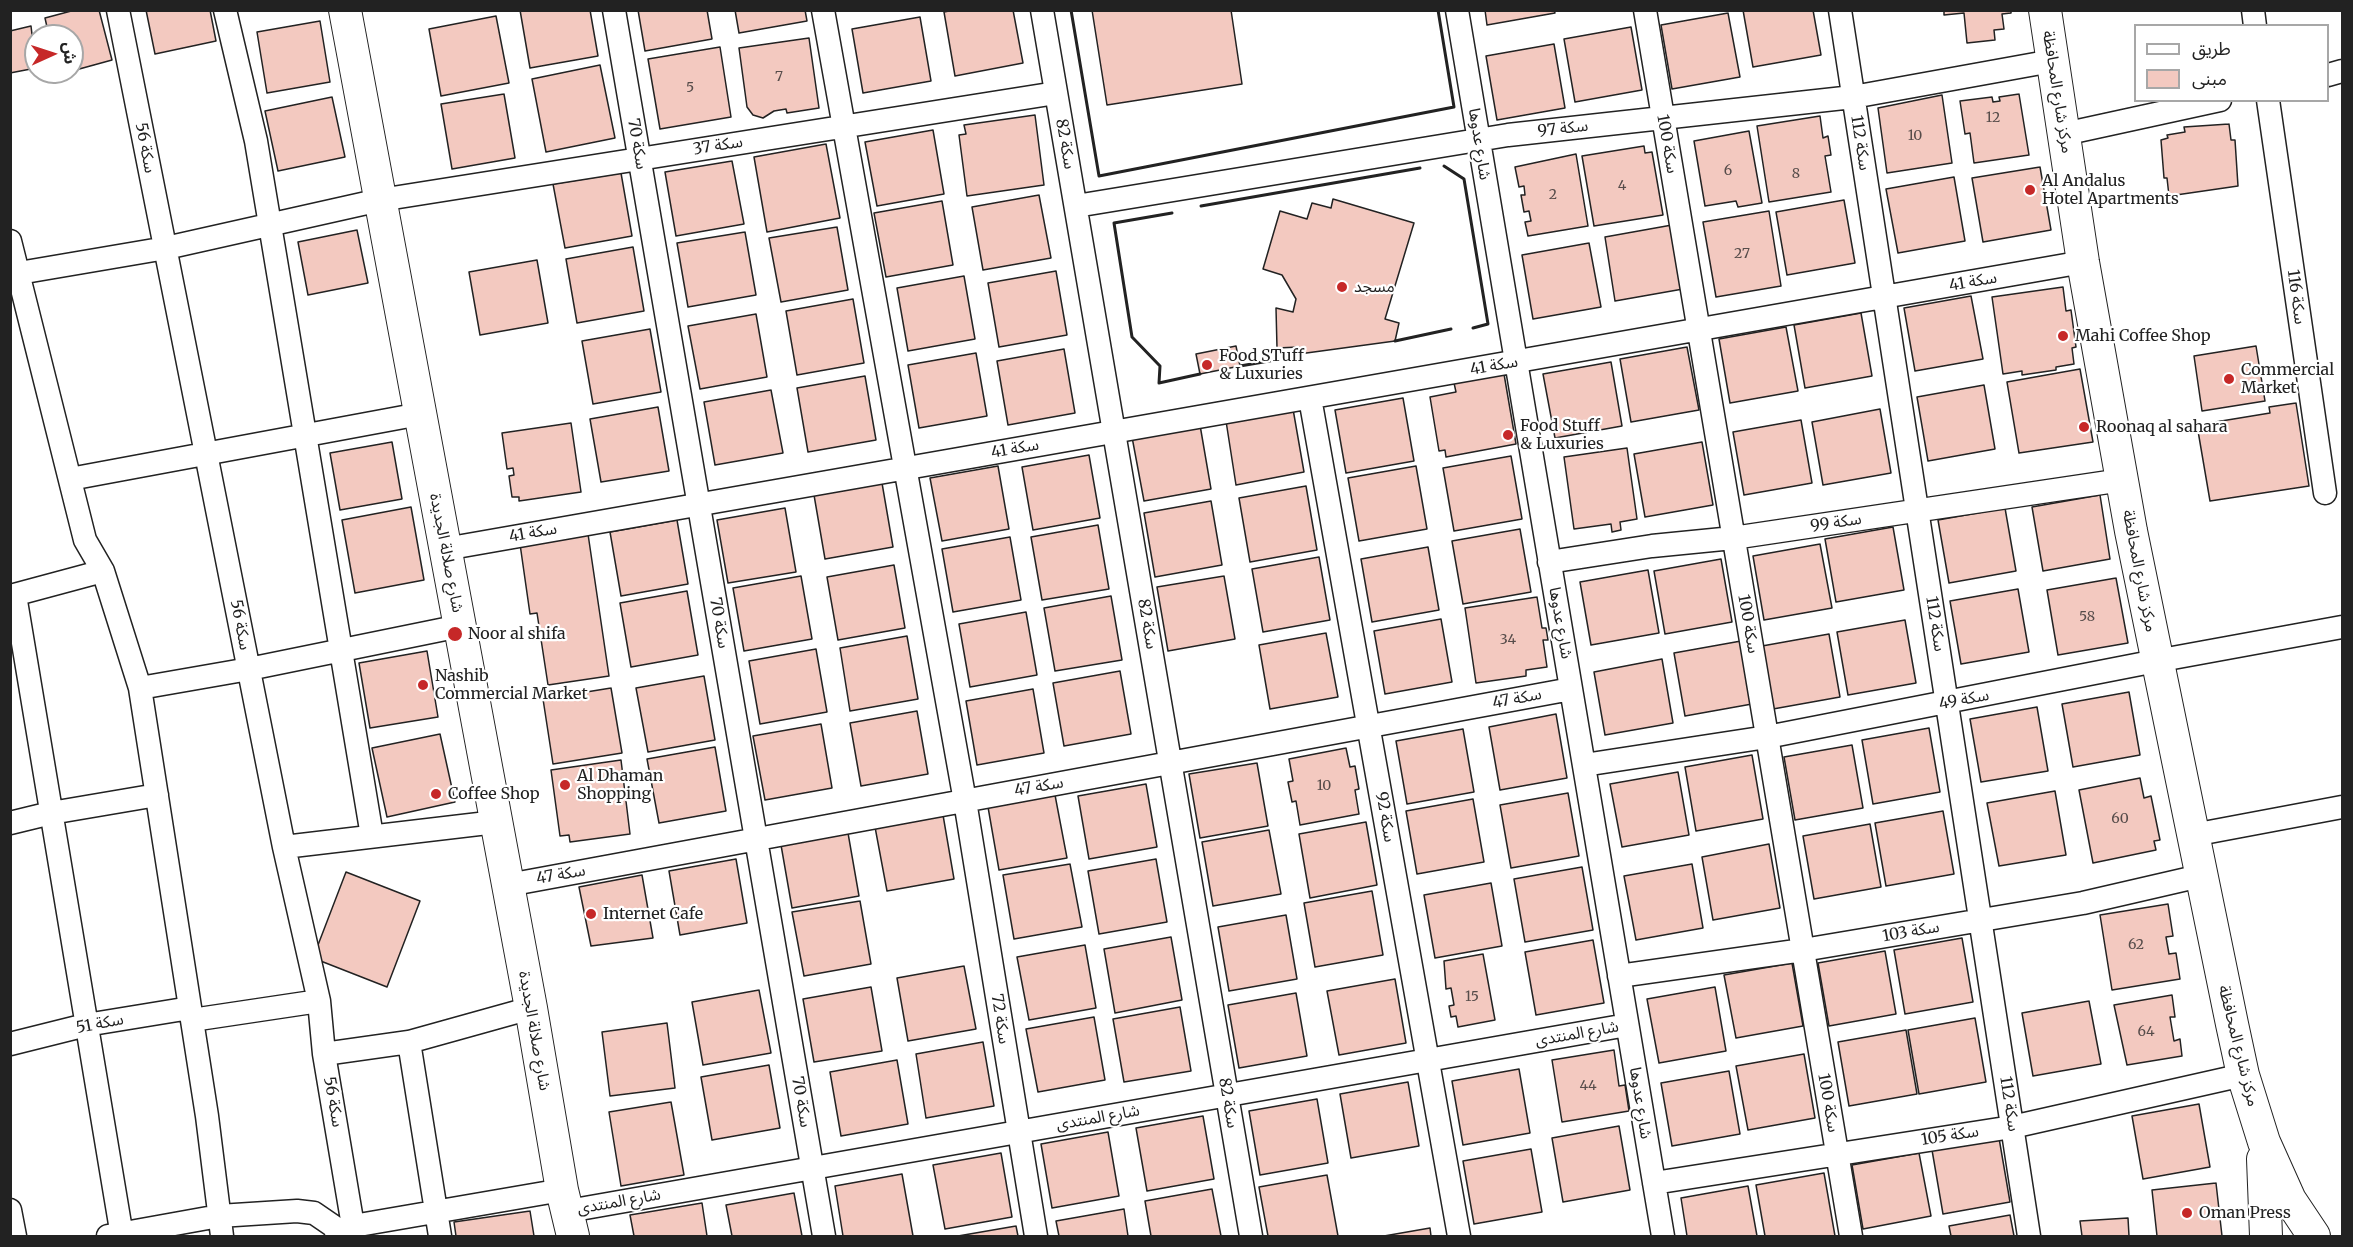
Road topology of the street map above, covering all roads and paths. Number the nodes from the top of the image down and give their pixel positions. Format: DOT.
graph roads {
  1 [pos="118,10"];
  2 [pos="225,10"];
  3 [pos="345,10"];
  4 [pos="614,10"];
  5 [pos="823,10"];
  6 [pos="1042,10"];
  7 [pos="1456,10"];
  8 [pos="1645,10"];
  9 [pos="1840,10"];
  10 [pos="2045,10"];
  11 [pos="2052,61"];
  12 [pos="1056,93"];
  13 [pos="1853,97"];
  14 [pos="2211,102"];
  15 [pos="2268,102"];
  16 [pos="1663,118"];
  17 [pos="844,126"];
  18 [pos="2064,134"];
  19 [pos="1479,142"];
  20 [pos="639,159"];
  21 [pos="380,200"];
  22 [pos="1076,206"];
  23 [pos="270,225"];
  24 [pos="10,241"];
  25 [pos="166,248"];
  26 [pos="2083,262"];
  27 [pos="19,273"];
  28 [pos="1884,298"];
  29 [pos="1699,332"];
  30 [pos="1516,362"];
  31 [pos="1310,398"];
  32 [pos="420,414"];
  33 [pos="1114,432"];
  34 [pos="305,436"];
  35 [pos="207,455"];
  36 [pos="905,468"];
  37 [pos="70,479"];
  38 [pos="2122,480"];
  39 [pos="2325,493"];
  40 [pos="699,504"];
  41 [pos="1917,510"];
  42 [pos="1733,538"];
  43 [pos="445,549"];
  44 [pos="1549,562"];
  45 [pos="103,571"];
  46 [pos="13,596"];
  47 [pos="460,626"];
  48 [pos="2343,627"];
  49 [pos="341,651"];
  50 [pos="2156,661"];
  51 [pos="249,669"];
  52 [pos="140,688"];
  53 [pos="1571,689"];
  54 [pos="1947,703"];
  55 [pos="1368,726"];
  56 [pos="1767,737"];
  57 [pos="1170,763"];
  58 [pos="1584,765"];
  59 [pos="157,795"];
  60 [pos="964,801"];
  61 [pos="2343,807"];
  62 [pos="51,813"];
  63 [pos="496,822"];
  64 [pos="10,824"];
  65 [pos="2193,835"];
  66 [pos="372,837"];
  67 [pos="756,839"];
  68 [pos="284,847"];
  69 [pos="2200,876"];
  70 [pos="508,885"];
  71 [pos="1980,920"];
  72 [pos="1803,950"];
  73 [pos="1619,976"];
  74 [pos="319,1000"];
  75 [pos="531,1008"];
  76 [pos="191,1014"];
  77 [pos="87,1025"];
  78 [pos="1627,1025"];
  79 [pos="409,1042"];
  80 [pos="10,1044"];
  81 [pos="324,1054"];
  82 [pos="1428,1060"];
  83 [pos="2243,1075"];
  84 [pos="1227,1095"];
  85 [pos="2258,1126"];
  86 [pos="2012,1127"];
  87 [pos="1019,1132"];
  88 [pos="1837,1154"];
  89 [pos="813,1168"];
  90 [pos="1654,1183"];
  91 [pos="10,1210"];
  92 [pos="436,1211"];
  93 [pos="568,1213"];
  94 [pos="220,1226"];
  95 [pos="345,1233"];
  96 [pos="117,1235"];
  97 [pos="15,1236"];
  98 [pos="440,1236"];
  99 [pos="824,1236"];
  100 [pos="1036,1236"];
  101 [pos="1251,1236"];
  102 [pos="1459,1236"];
  103 [pos="1663,1236"];
  104 [pos="1851,1236"];
  105 [pos="2030,1236"];
  106 [pos="2266,1236"];
  107 [pos="2314,1236"];
  1 -- 25 [label="street, سكة 56"];
  2 -- 23 [label="street"];
  3 -- 21 [label="street, شارع صلالة الجديدة"];
  4 -- 20 [label="street, سكة 70"];
  5 -- 17 [label="street"];
  6 -- 12 [label="street, سكة 82"];
  7 -- 19 [label="street, شارع عدوها"];
  8 -- 16 [label="street, سكة 100"];
  9 -- 13 [label="street, سكة 112"];
  10 -- 11 [label="street, مركز شارع المحافظة"];
  11 -- 13 [label="street, سكة 97"];
  11 -- 18 [label="street, مركز شارع المحافظة"];
  12 -- 17 [label="street, سكة 37"];
  12 -- 22 [label="street, سكة 82"];
  13 -- 16 [label="street, سكة 97"];
  13 -- 28 [label="street, سكة 112"];
  14 -- 18 [label="street"];
  15 -- 39 [label="street, سكة 116"];
  16 -- 19 [label="street, سكة 97"];
  16 -- 29 [label="street, سكة 100"];
  17 -- 20 [label="street, سكة 37"];
  17 -- 36 [label="street"];
  18 -- 26 [label="street, مركز شارع المحافظة"];
  19 -- 22 [label="street, سكة 97"];
  19 -- 30 [label="street, شارع عدوها"];
  20 -- 21 [label="street, سكة 37"];
  20 -- 40 [label="street, سكة 70"];
  21 -- 23 [label="street, سكة 37"];
  21 -- 32 [label="street, شارع صلالة الجديدة"];
  22 -- 33 [label="street, سكة 82"];
  23 -- 25 [label="street, سكة 37"];
  23 -- 34 [label="street"];
  24 -- 27 [label="street"];
  25 -- 27 [label="street, سكة 37"];
  25 -- 35 [label="street, سكة 56"];
  26 -- 28 [label="street, سكة 41"];
  26 -- 38 [label="street, مركز شارع المحافظة"];
  27 -- 37 [label="street"];
  28 -- 29 [label="street, سكة 41"];
  28 -- 41 [label="street, سكة 112"];
  29 -- 30 [label="street, سكة 41"];
  29 -- 42 [label="street, سكة 100"];
  30 -- 31 [label="street, سكة 41"];
  30 -- 44 [label="street, شارع عدوها"];
  31 -- 33 [label="street, سكة 41"];
  31 -- 55 [label="street, سكة 92"];
  32 -- 34 [label="street"];
  32 -- 43 [label="street, شارع صلالة الجديدة"];
  33 -- 36 [label="street, سكة 41"];
  33 -- 57 [label="street, سكة 82"];
  34 -- 35 [label="street"];
  34 -- 49 [label="street"];
  35 -- 37 [label="street"];
  35 -- 51 [label="street, سكة 56"];
  36 -- 40 [label="street, سكة 41"];
  36 -- 60 [label="street"];
  37 -- 45 [label="street"];
  38 -- 41 [label="street, سكة 99"];
  38 -- 50 [label="street, مركز شارع المحافظة"];
  40 -- 43 [label="street, سكة 41"];
  40 -- 67 [label="street, سكة 70"];
  41 -- 42 [label="street, سكة 99"];
  41 -- 54 [label="street, سكة 112"];
  42 -- 44 [label="street, سكة 99"];
  42 -- 56 [label="street, سكة 100"];
  43 -- 47 [label="street, شارع صلالة الجديدة"];
  44 -- 53 [label="street, شارع عدوها"];
  45 -- 46 [label="street"];
  45 -- 52 [label="street"];
  46 -- 62 [label="street"];
  47 -- 49 [label="street"];
  47 -- 63 [label="street, شارع صلالة الجديدة"];
  48 -- 50 [label="street, سكة 49"];
  49 -- 51 [label="street"];
  49 -- 66 [label="street"];
  50 -- 54 [label="street, سكة 49"];
  50 -- 65 [label="street, مركز شارع المحافظة"];
  51 -- 52 [label="street"];
  51 -- 68 [label="street, سكة 56"];
  52 -- 59 [label="street"];
  53 -- 55 [label="street, سكة 47"];
  53 -- 58 [label="street, شارع عدوها"];
  54 -- 56 [label="street, سكة 49"];
  54 -- 71 [label="street, سكة 112"];
  55 -- 57 [label="street, سكة 47"];
  55 -- 82 [label="street, سكة 92"];
  56 -- 58 [label="street, سكة 49"];
  56 -- 72 [label="street, سكة 100"];
  57 -- 60 [label="street, سكة 47"];
  57 -- 84 [label="street, سكة 82"];
  58 -- 73 [label="street, شارع عدوها"];
  59 -- 62 [label="street"];
  59 -- 76 [label="street"];
  60 -- 67 [label="street, سكة 47"];
  60 -- 87 [label="street, سكة 72"];
  61 -- 65 [label="street"];
  62 -- 64 [label="street"];
  62 -- 77 [label="street"];
  63 -- 66 [label="street"];
  63 -- 70 [label="street, شارع صلالة الجديدة"];
  65 -- 69 [label="street, مركز شارع المحافظة"];
  66 -- 68 [label="street"];
  67 -- 70 [label="street, سكة 47"];
  67 -- 89 [label="street, سكة 70"];
  68 -- 74 [label="street, سكة 56"];
  69 -- 71 [label="street, سكة 103"];
  69 -- 83 [label="street, مركز شارع المحافظة"];
  70 -- 75 [label="street, شارع صلالة الجديدة"];
  71 -- 72 [label="street, سكة 103"];
  71 -- 86 [label="street, سكة 112"];
  72 -- 73 [label="street, سكة 103"];
  72 -- 88 [label="street, سكة 100"];
  73 -- 78 [label="street, شارع عدوها"];
  74 -- 76 [label="street, سكة 51"];
  74 -- 81 [label="street, سكة 56"];
  75 -- 79 [label="street"];
  75 -- 93 [label="street, شارع صلالة الجديدة"];
  76 -- 77 [label="street, سكة 51"];
  76 -- 94 [label="street"];
  77 -- 80 [label="street, سكة 51"];
  77 -- 96 [label="street"];
  78 -- 82 [label="street, شارع المنتدى"];
  78 -- 90 [label="street, شارع عدوها"];
  79 -- 81 [label="street"];
  79 -- 92 [label="street"];
  81 -- 95 [label="street, سكة 56"];
  82 -- 84 [label="street, شارع المنتدى"];
  82 -- 102 [label="street, سكة 92"];
  83 -- 85 [label="street, مركز شارع المحافظة"];
  83 -- 86 [label="street, سكة 105"];
  84 -- 87 [label="street, شارع المنتدى"];
  84 -- 101 [label="street, سكة 82"];
  85 -- 106 [label="street, مركز شارع المحافظة"];
  85 -- 107 [label="street, مركز شارع المحافظة"];
  86 -- 88 [label="street, سكة 105"];
  86 -- 105 [label="street, سكة 112"];
  87 -- 89 [label="street, شارع المنتدى"];
  87 -- 100 [label="street, سكة 72"];
  88 -- 90 [label="street, سكة 105"];
  88 -- 104 [label="street, سكة 100"];
  89 -- 93 [label="street, شارع المنتدى"];
  89 -- 99 [label="street, سكة 70"];
  90 -- 103 [label="street, شارع عدوها"];
  91 -- 97 [label="street"];
  92 -- 93 [label="street, شارع المنتدى"];
  92 -- 95 [label="street, شارع المنتدى"];
  92 -- 98 [label="street"];
  94 -- 95 [label="street"];
  94 -- 96 [label="street"];
}
